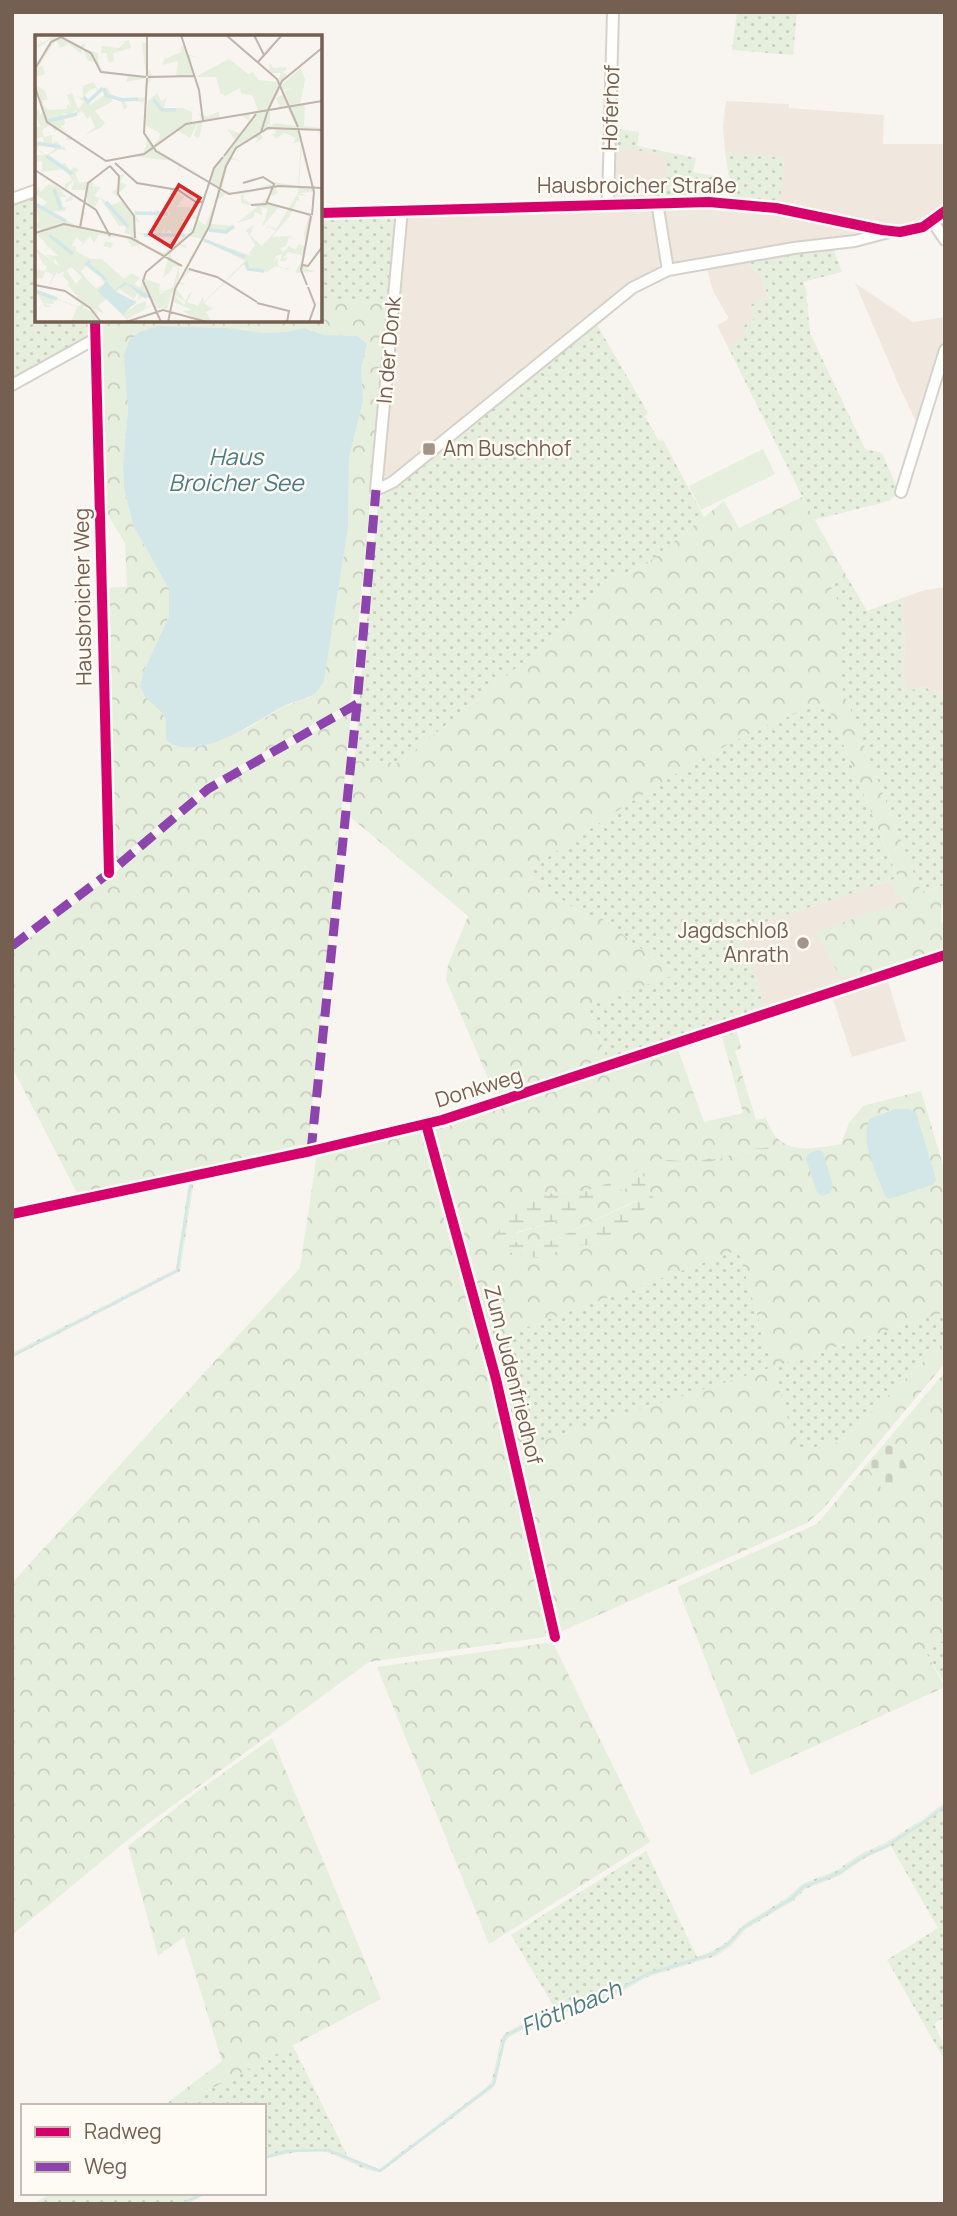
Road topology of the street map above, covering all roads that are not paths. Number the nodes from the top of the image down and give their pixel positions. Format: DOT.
graph roads {
  1 [pos="614,12"];
  2 [pos="35,191"];
  3 [pos="12,199"];
  4 [pos="657,202"];
  5 [pos="608,204"];
  6 [pos="402,210"];
  7 [pos="945,211"];
  8 [pos="322,213"];
  9 [pos="933,222"];
  10 [pos="891,231"];
  11 [pos="945,240"];
  12 [pos="668,270"];
  13 [pos="95,322"];
  14 [pos="95,339"];
  15 [pos="945,350"];
  16 [pos="12,386"];
  17 [pos="901,492"];
  18 [pos="109,873"];
  19 [pos="945,955"];
  20 [pos="426,1124"];
  21 [pos="12,1214"];
  22 [pos="555,1637"];
  1 -- 5 [label="street, Hoferhof"];
  2 -- 3 [label="street"];
  4 -- 5 [label="street, Hausbroicher Straße"];
  4 -- 10 [label="street, Hausbroicher Straße"];
  4 -- 12 [label="street"];
  5 -- 6 [label="street, Hausbroicher Straße"];
  6 -- 8 [label="street, Hausbroicher Straße"];
  6 -- 12 [label="street, In der Donk"];
  7 -- 9 [label="street, Hausbroicher Straße"];
  9 -- 10 [label="street, Hausbroicher Straße"];
  9 -- 11 [label="street"];
  10 -- 12 [label="street"];
  13 -- 14 [label="street, Hausbroicher Weg"];
  14 -- 16 [label="street"];
  14 -- 18 [label="street, Hausbroicher Weg"];
  15 -- 17 [label="street"];
  19 -- 20 [label="street, Donkweg"];
  20 -- 21 [label="street, Donkweg"];
  20 -- 22 [label="street, Zum Judenfriedhof"];
}
